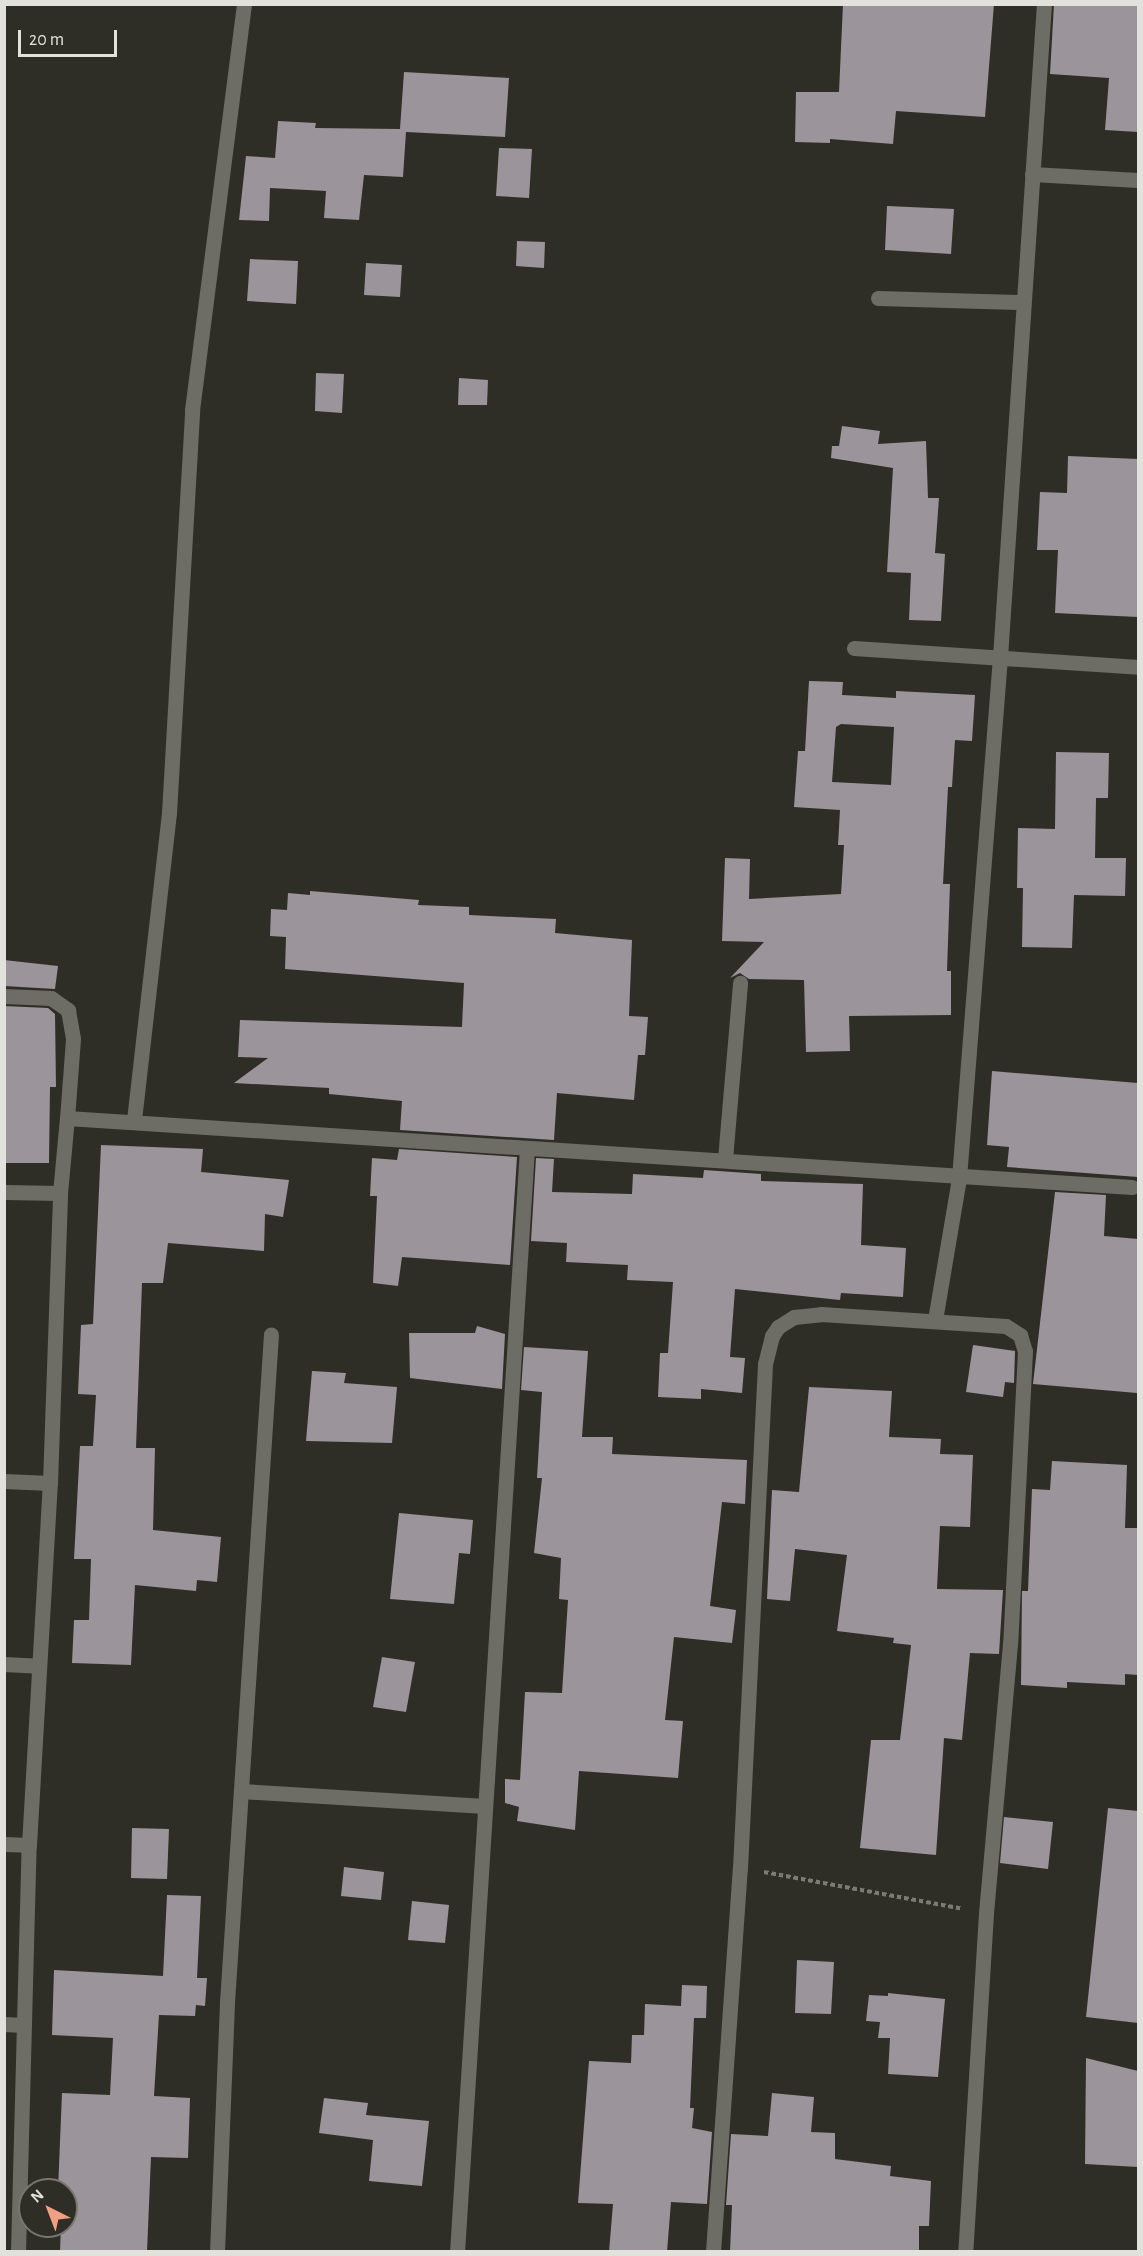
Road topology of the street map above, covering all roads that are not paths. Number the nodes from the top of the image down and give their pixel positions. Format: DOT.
graph roads {
  1 [pos="244,4"];
  2 [pos="1044,4"];
  3 [pos="1032,174"];
  4 [pos="1138,180"];
  5 [pos="878,298"];
  6 [pos="1023,302"];
  7 [pos="854,648"];
  8 [pos="1000,657"];
  9 [pos="1138,667"];
  10 [pos="740,983"];
  11 [pos="4,996"];
  12 [pos="67,1118"];
  13 [pos="134,1120"];
  14 [pos="527,1148"];
  15 [pos="725,1159"];
  16 [pos="959,1178"];
  17 [pos="1132,1187"];
  18 [pos="4,1192"];
  19 [pos="60,1193"];
  20 [pos="935,1320"];
  21 [pos="271,1334"];
  22 [pos="4,1481"];
  23 [pos="50,1483"];
  24 [pos="4,1664"];
  25 [pos="38,1666"];
  26 [pos="241,1791"];
  27 [pos="485,1806"];
  28 [pos="4,1844"];
  29 [pos="29,1845"];
  30 [pos="4,2024"];
  31 [pos="24,2025"];
  32 [pos="18,2252"];
  33 [pos="217,2252"];
  34 [pos="457,2252"];
  35 [pos="713,2252"];
  36 [pos="965,2252"];
  1 -- 13 [label="street"];
  2 -- 3 [label="street"];
  3 -- 4 [label="street"];
  3 -- 6 [label="street"];
  5 -- 6 [label="street"];
  6 -- 8 [label="street"];
  7 -- 8 [label="street"];
  8 -- 9 [label="street"];
  8 -- 16 [label="street"];
  10 -- 15 [label="street"];
  11 -- 12 [label="street"];
  12 -- 13 [label="street"];
  12 -- 19 [label="street"];
  13 -- 14 [label="street"];
  14 -- 15 [label="street"];
  14 -- 27 [label="street"];
  15 -- 16 [label="street"];
  16 -- 17 [label="street"];
  16 -- 20 [label="street"];
  18 -- 19 [label="street"];
  19 -- 23 [label="street"];
  20 -- 35 [label="street"];
  20 -- 36 [label="street"];
  21 -- 26 [label="street"];
  22 -- 23 [label="street"];
  23 -- 25 [label="street"];
  24 -- 25 [label="street"];
  25 -- 29 [label="street"];
  26 -- 27 [label="street"];
  26 -- 33 [label="street"];
  27 -- 34 [label="street"];
  28 -- 29 [label="street"];
  29 -- 31 [label="street"];
  30 -- 31 [label="street"];
  31 -- 32 [label="street"];
}
